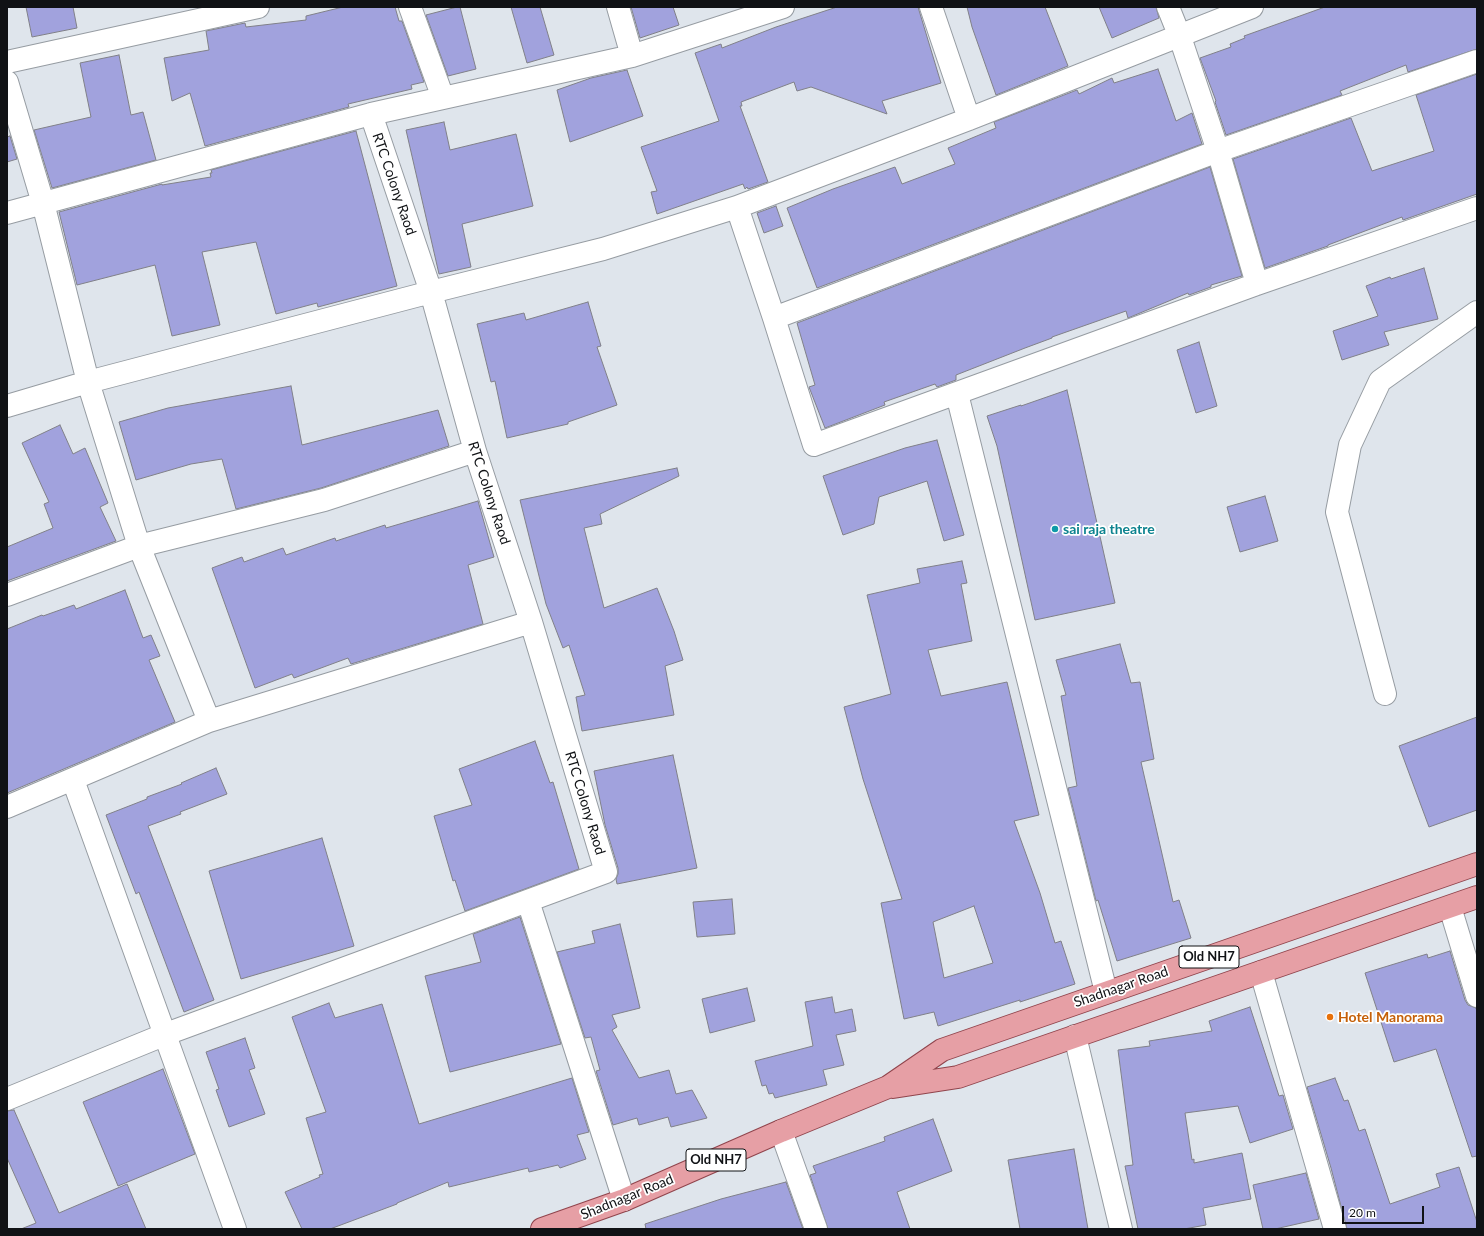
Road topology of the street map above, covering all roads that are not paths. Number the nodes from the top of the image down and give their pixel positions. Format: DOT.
graph roads {
  1 [pos="258,7"];
  2 [pos="410,7"];
  3 [pos="618,7"];
  4 [pos="783,7"];
  5 [pos="931,7"];
  6 [pos="1168,7"];
  7 [pos="1252,7"];
  8 [pos="1180,37"];
  9 [pos="632,56"];
  10 [pos="7,62"];
  11 [pos="1477,62"];
  12 [pos="7,82"];
  13 [pos="442,98"];
  14 [pos="371,114"];
  15 [pos="969,119"];
  16 [pos="1218,151"];
  17 [pos="43,203"];
  18 [pos="737,207"];
  19 [pos="1477,208"];
  20 [pos="7,213"];
  21 [pos="1257,284"];
  22 [pos="430,292"];
  23 [pos="1477,312"];
  24 [pos="774,318"];
  25 [pos="88,382"];
  26 [pos="957,394"];
  27 [pos="7,406"];
  28 [pos="475,452"];
  29 [pos="140,546"];
  30 [pos="7,595"];
  31 [pos="531,622"];
  32 [pos="1385,694"];
  33 [pos="209,721"];
  34 [pos="73,780"];
  35 [pos="7,807"];
  36 [pos="1477,864"];
  37 [pos="1477,898"];
  38 [pos="528,901"];
  39 [pos="1450,907"];
  40 [pos="1261,972"];
  41 [pos="1106,992"];
  42 [pos="1477,996"];
  43 [pos="166,1034"];
  44 [pos="1075,1036"];
  45 [pos="888,1087"];
  46 [pos="7,1100"];
  47 [pos="782,1131"];
  48 [pos="624,1200"];
  49 [pos="235,1229"];
  50 [pos="542,1229"];
  51 [pos="816,1229"];
  52 [pos="1122,1229"];
  53 [pos="1335,1229"];
  1 -- 10 [label="street"];
  2 -- 13 [label="street"];
  3 -- 9 [label="street"];
  4 -- 9 [label="street"];
  5 -- 15 [label="street"];
  6 -- 8 [label="street"];
  7 -- 8 [label="street"];
  8 -- 15 [label="street"];
  8 -- 16 [label="street"];
  9 -- 13 [label="street"];
  11 -- 16 [label="street"];
  12 -- 17 [label="street"];
  13 -- 14 [label="street"];
  14 -- 17 [label="street"];
  14 -- 22 [label="street, RTC Colony Raod"];
  15 -- 18 [label="street"];
  16 -- 21 [label="street"];
  16 -- 24 [label="street"];
  17 -- 20 [label="street"];
  17 -- 25 [label="street"];
  18 -- 22 [label="street"];
  18 -- 24 [label="street"];
  19 -- 21 [label="street"];
  21 -- 26 [label="street"];
  22 -- 25 [label="street"];
  22 -- 28 [label="street, RTC Colony Raod"];
  23 -- 32 [label="street"];
  24 -- 26 [label="street"];
  25 -- 27 [label="street"];
  25 -- 29 [label="street"];
  26 -- 41 [label="street"];
  28 -- 29 [label="street"];
  28 -- 31 [label="street, RTC Colony Raod"];
  29 -- 30 [label="street"];
  29 -- 33 [label="street"];
  31 -- 33 [label="street"];
  31 -- 38 [label="street, RTC Colony Raod"];
  33 -- 34 [label="street"];
  34 -- 35 [label="street"];
  34 -- 43 [label="street"];
  36 -- 41 [label="main road, Shadnagar Road / Old NH7"];
  37 -- 39 [label="main road, Shadnagar Road / Old NH7"];
  38 -- 43 [label="street"];
  38 -- 48 [label="street"];
  39 -- 40 [label="main road, Shadnagar Road / Old NH7"];
  39 -- 42 [label="street"];
  40 -- 44 [label="main road, Shadnagar Road / Old NH7"];
  40 -- 53 [label="street"];
  41 -- 45 [label="main road, Shadnagar Road / Old NH7"];
  43 -- 46 [label="street"];
  43 -- 49 [label="street"];
  44 -- 45 [label="main road, Shadnagar Road / Old NH7"];
  44 -- 52 [label="street"];
  45 -- 47 [label="main road, Shadnagar Road / Old NH7"];
  47 -- 48 [label="main road, Shadnagar Road / Old NH7"];
  47 -- 51 [label="street"];
  48 -- 50 [label="main road, Shadnagar Road / Old NH7"];
}
